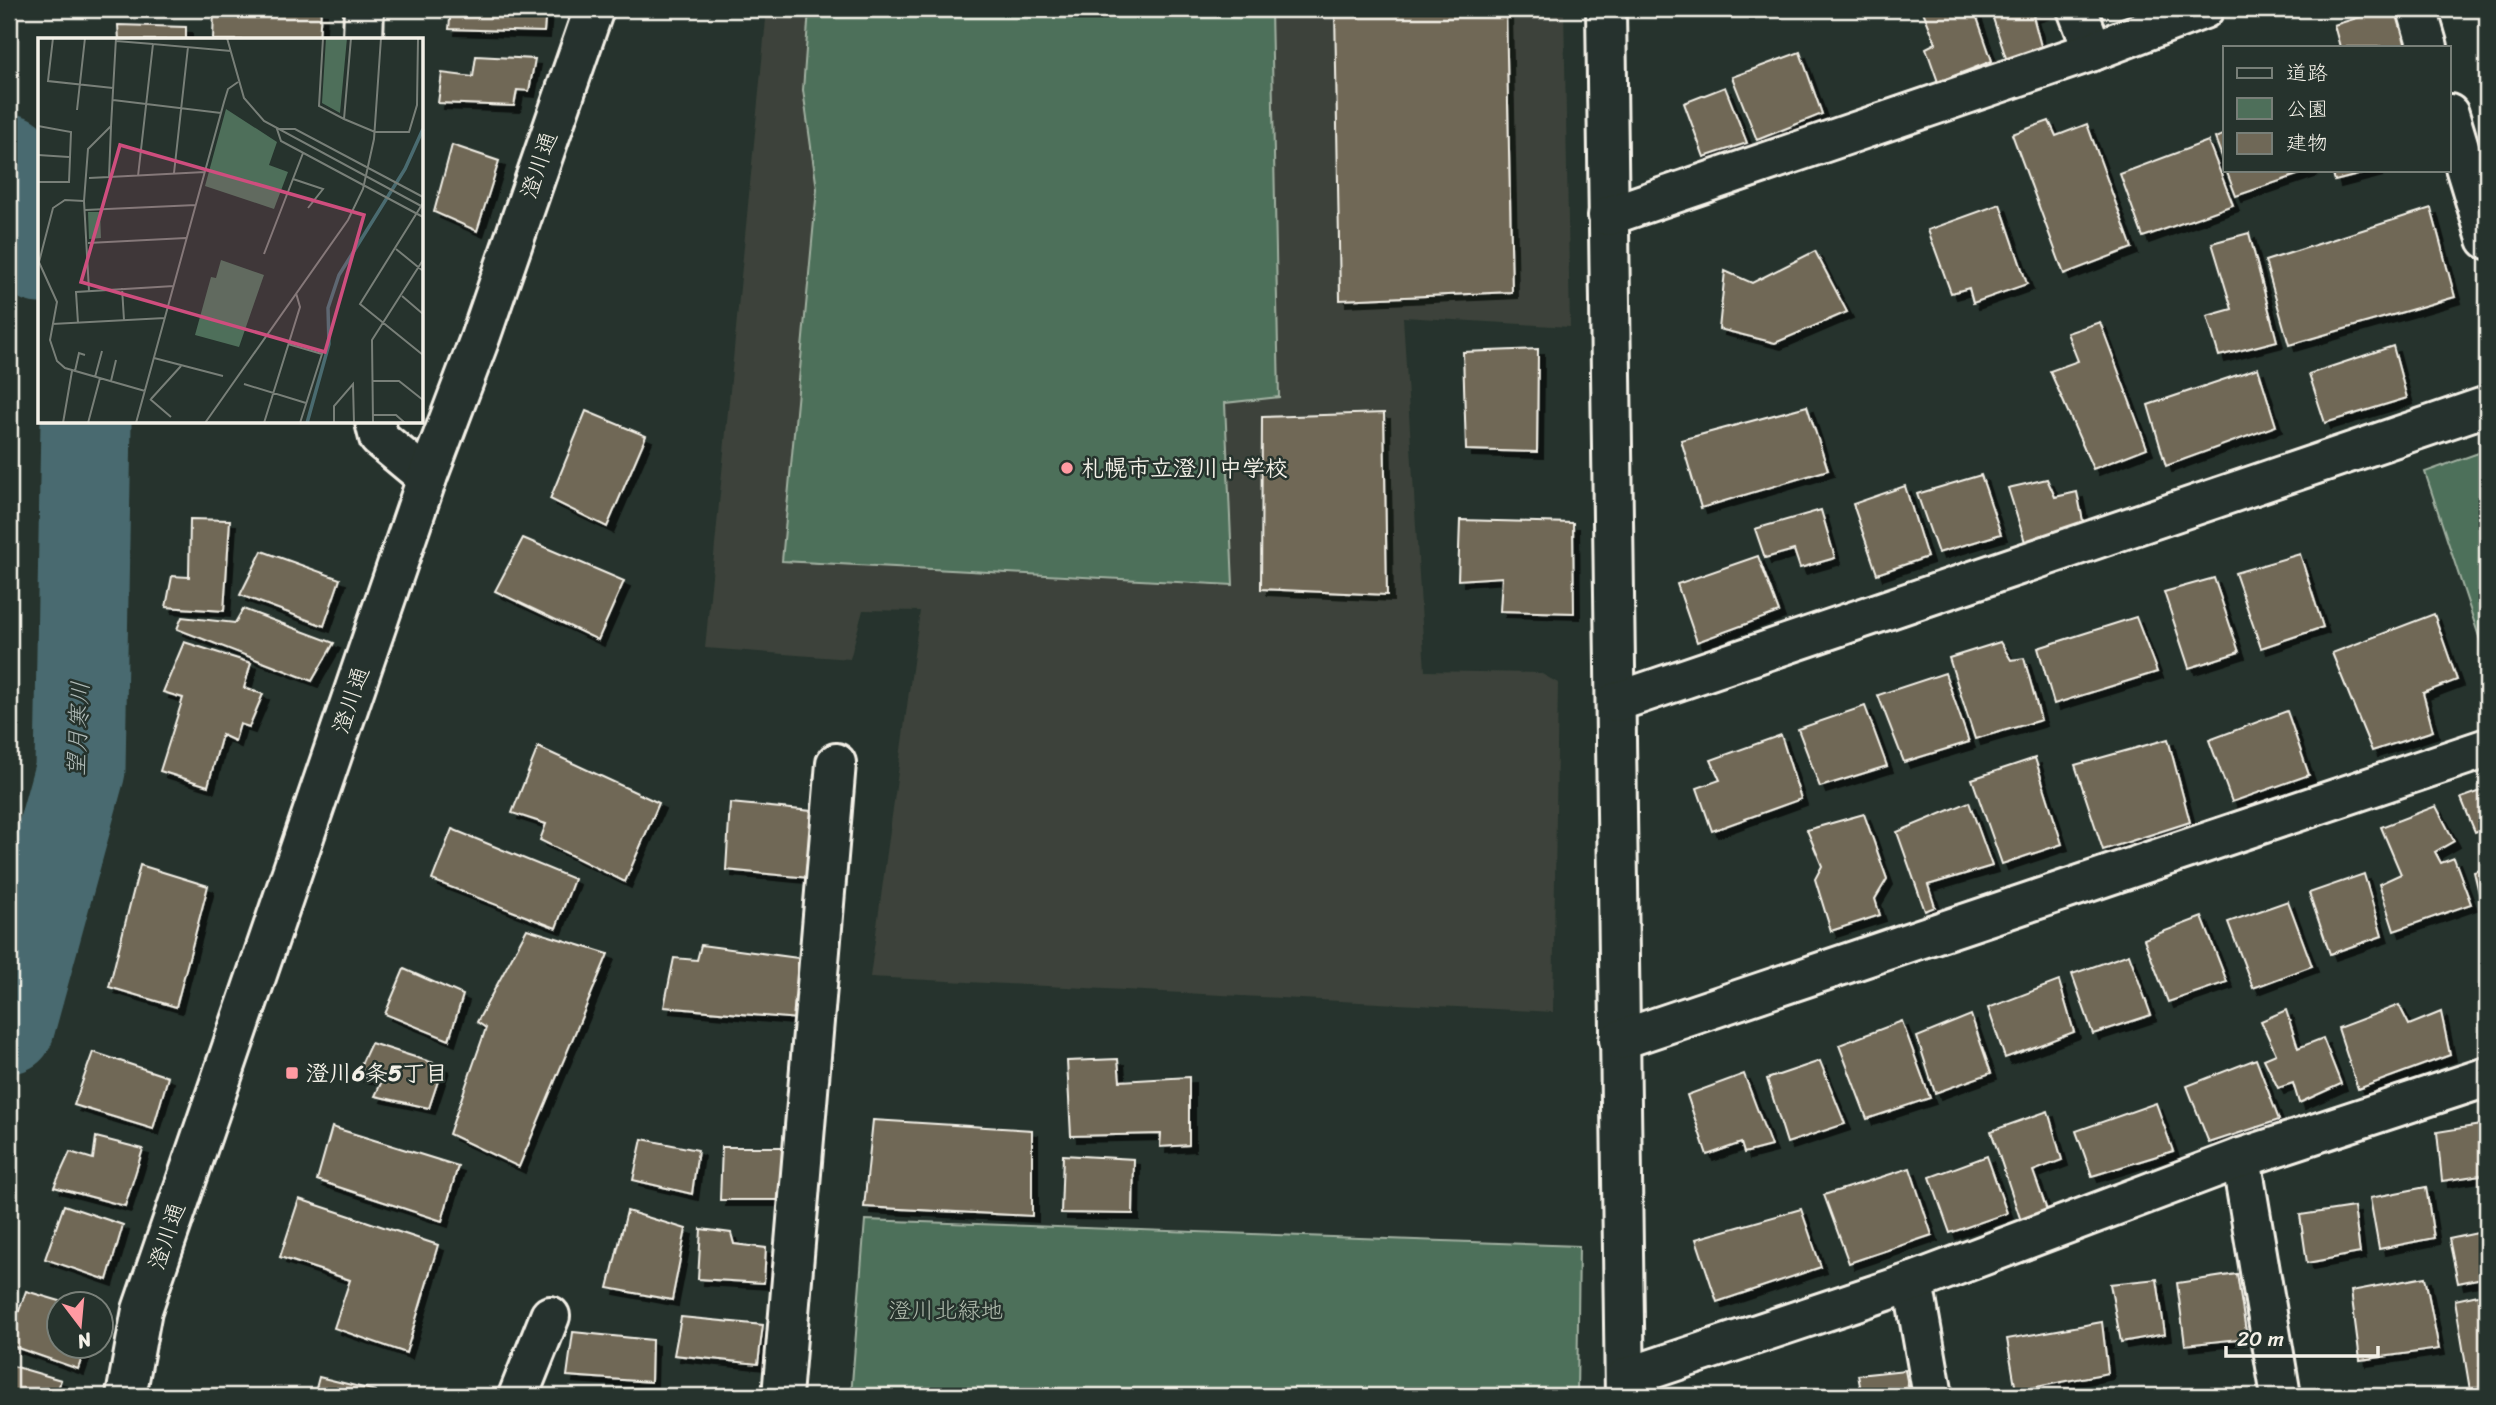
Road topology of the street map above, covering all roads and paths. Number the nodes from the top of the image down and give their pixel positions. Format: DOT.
graph roads {
  1 [pos="364,9"];
  2 [pos="594,9"];
  3 [pos="1606,9"];
  4 [pos="2077,9"];
  5 [pos="2204,9"];
  6 [pos="2417,9"];
  7 [pos="363,38"];
  8 [pos="2428,46"];
  9 [pos="2093,51"];
  10 [pos="2450,117"];
  11 [pos="1608,216"];
  12 [pos="2487,239"];
  13 [pos="2487,406"];
  14 [pos="376,424"];
  15 [pos="427,478"];
  16 [pos="1616,702"];
  17 [pos="2487,748"];
  18 [pos="836,763"];
  19 [pos="1619,1040"];
  20 [pos="2487,1077"];
  21 [pos="2241,1158"];
  22 [pos="1913,1282"];
  23 [pos="550,1316"];
  24 [pos="1625,1387"];
  25 [pos="126,1396"];
  26 [pos="518,1396"];
  27 [pos="782,1396"];
  28 [pos="1933,1396"];
  29 [pos="2281,1396"];
  1 -- 7 [label="street"];
  2 -- 15 [label="street, 澄川通"];
  3 -- 11 [label="street"];
  4 -- 9 [label="street"];
  5 -- 9 [label="street"];
  6 -- 8 [label="street"];
  9 -- 11 [label="street"];
  10 -- 12 [label="street"];
  11 -- 16 [label="street"];
  13 -- 16 [label="street"];
  14 -- 15 [label="street"];
  15 -- 25 [label="street, 澄川通"];
  16 -- 19 [label="street"];
  17 -- 19 [label="street"];
  18 -- 27 [label="street"];
  19 -- 24 [label="street"];
  20 -- 21 [label="street"];
  21 -- 22 [label="street"];
  21 -- 29 [label="street"];
  22 -- 24 [label="street"];
  22 -- 28 [label="street"];
  23 -- 26 [label="street"];
}
